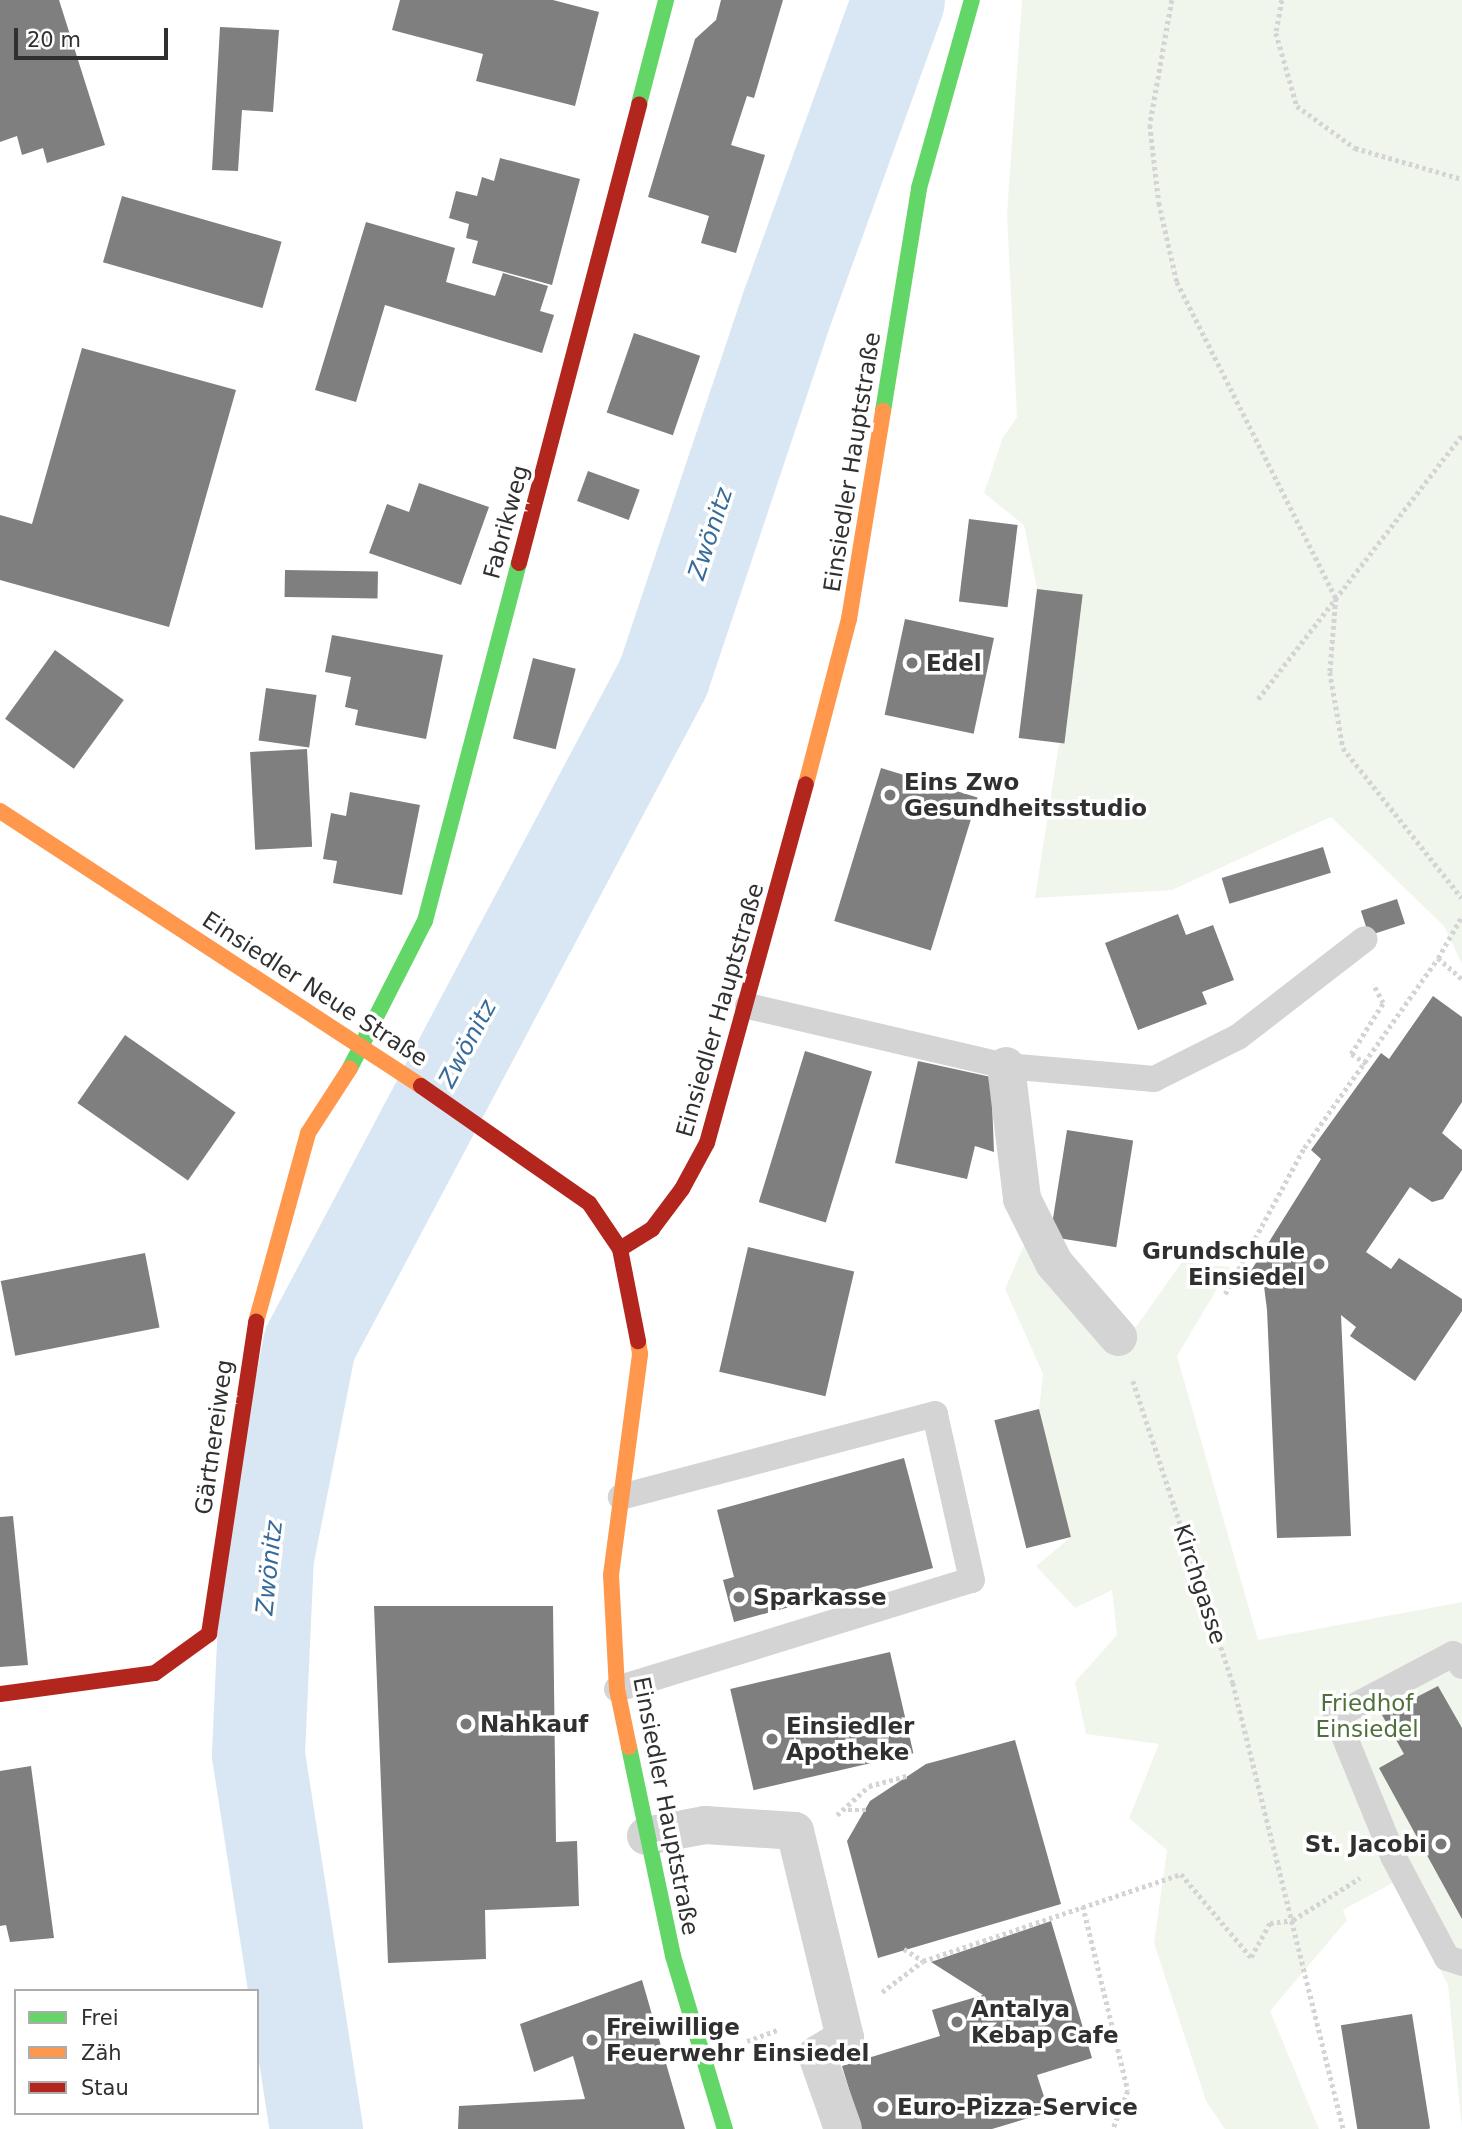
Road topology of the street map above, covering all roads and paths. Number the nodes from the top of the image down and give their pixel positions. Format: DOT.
graph roads {
  1 [pos="666,0"];
  2 [pos="972,0"];
  3 [pos="1171,0"];
  4 [pos="1282,0"];
  5 [pos="1462,179"];
  6 [pos="1462,435"];
  7 [pos="1336,598"];
  8 [pos="1258,699"];
  9 [pos="0,811"];
  10 [pos="1462,898"];
  11 [pos="1462,916"];
  12 [pos="1361,944"];
  13 [pos="1438,957"];
  14 [pos="1462,979"];
  15 [pos="748,1006"];
  16 [pos="364,1046"];
  17 [pos="1366,1064"];
  18 [pos="1006,1066"];
  19 [pos="620,1249"];
  20 [pos="1225,1294"];
  21 [pos="1118,1337"];
  22 [pos="621,1497"];
  23 [pos="1462,1666"];
  24 [pos="617,1689"];
  25 [pos="0,1694"];
  26 [pos="907,1776"];
  27 [pos="847,1810"];
  28 [pos="867,1810"];
  29 [pos="795,1831"];
  30 [pos="646,1836"];
  31 [pos="1394,1858"];
  32 [pos="1083,1906"];
  33 [pos="1293,1920"];
  34 [pos="904,1950"];
  35 [pos="923,1961"];
  36 [pos="1462,1963"];
  37 [pos="892,1987"];
  38 [pos="725,2129"];
  39 [pos="843,2129"];
  40 [pos="1113,2129"];
  41 [pos="1343,2129"];
  1 -- 16 [label="street, Fabrikweg"];
  2 -- 15 [label="street, Einsiedler Hauptstraße"];
  3 -- 7 [label="path"];
  4 -- 5 [label="path"];
  6 -- 7 [label="path"];
  7 -- 8 [label="path"];
  7 -- 10 [label="path"];
  9 -- 16 [label="street, Einsiedler Neue Straße"];
  11 -- 13 [label="path"];
  12 -- 17 [label="path"];
  12 -- 18 [label="lane"];
  13 -- 14 [label="path"];
  13 -- 17 [label="path"];
  15 -- 18 [label="lane"];
  15 -- 19 [label="street, Einsiedler Hauptstraße"];
  16 -- 19 [label="street, Einsiedler Neue Straße"];
  16 -- 25 [label="street, Gärtnereiweg"];
  17 -- 20 [label="path"];
  18 -- 21 [label="street"];
  19 -- 22 [label="street, Einsiedler Hauptstraße"];
  21 -- 33 [label="path, Kirchgasse"];
  22 -- 24 [label="street, Einsiedler Hauptstraße"];
  22 -- 24 [label="lane"];
  23 -- 31 [label="lane"];
  24 -- 30 [label="street, Einsiedler Hauptstraße"];
  26 -- 27 [label="path"];
  27 -- 28 [label="path"];
  27 -- 29 [label="path"];
  29 -- 30 [label="street"];
  29 -- 39 [label="street"];
  30 -- 38 [label="street, Einsiedler Hauptstraße"];
  31 -- 33 [label="path"];
  31 -- 36 [label="lane"];
  32 -- 33 [label="path"];
  32 -- 35 [label="path"];
  32 -- 40 [label="path"];
  33 -- 41 [label="path, Kirchgasse"];
  34 -- 35 [label="path"];
  35 -- 37 [label="path"];
}
